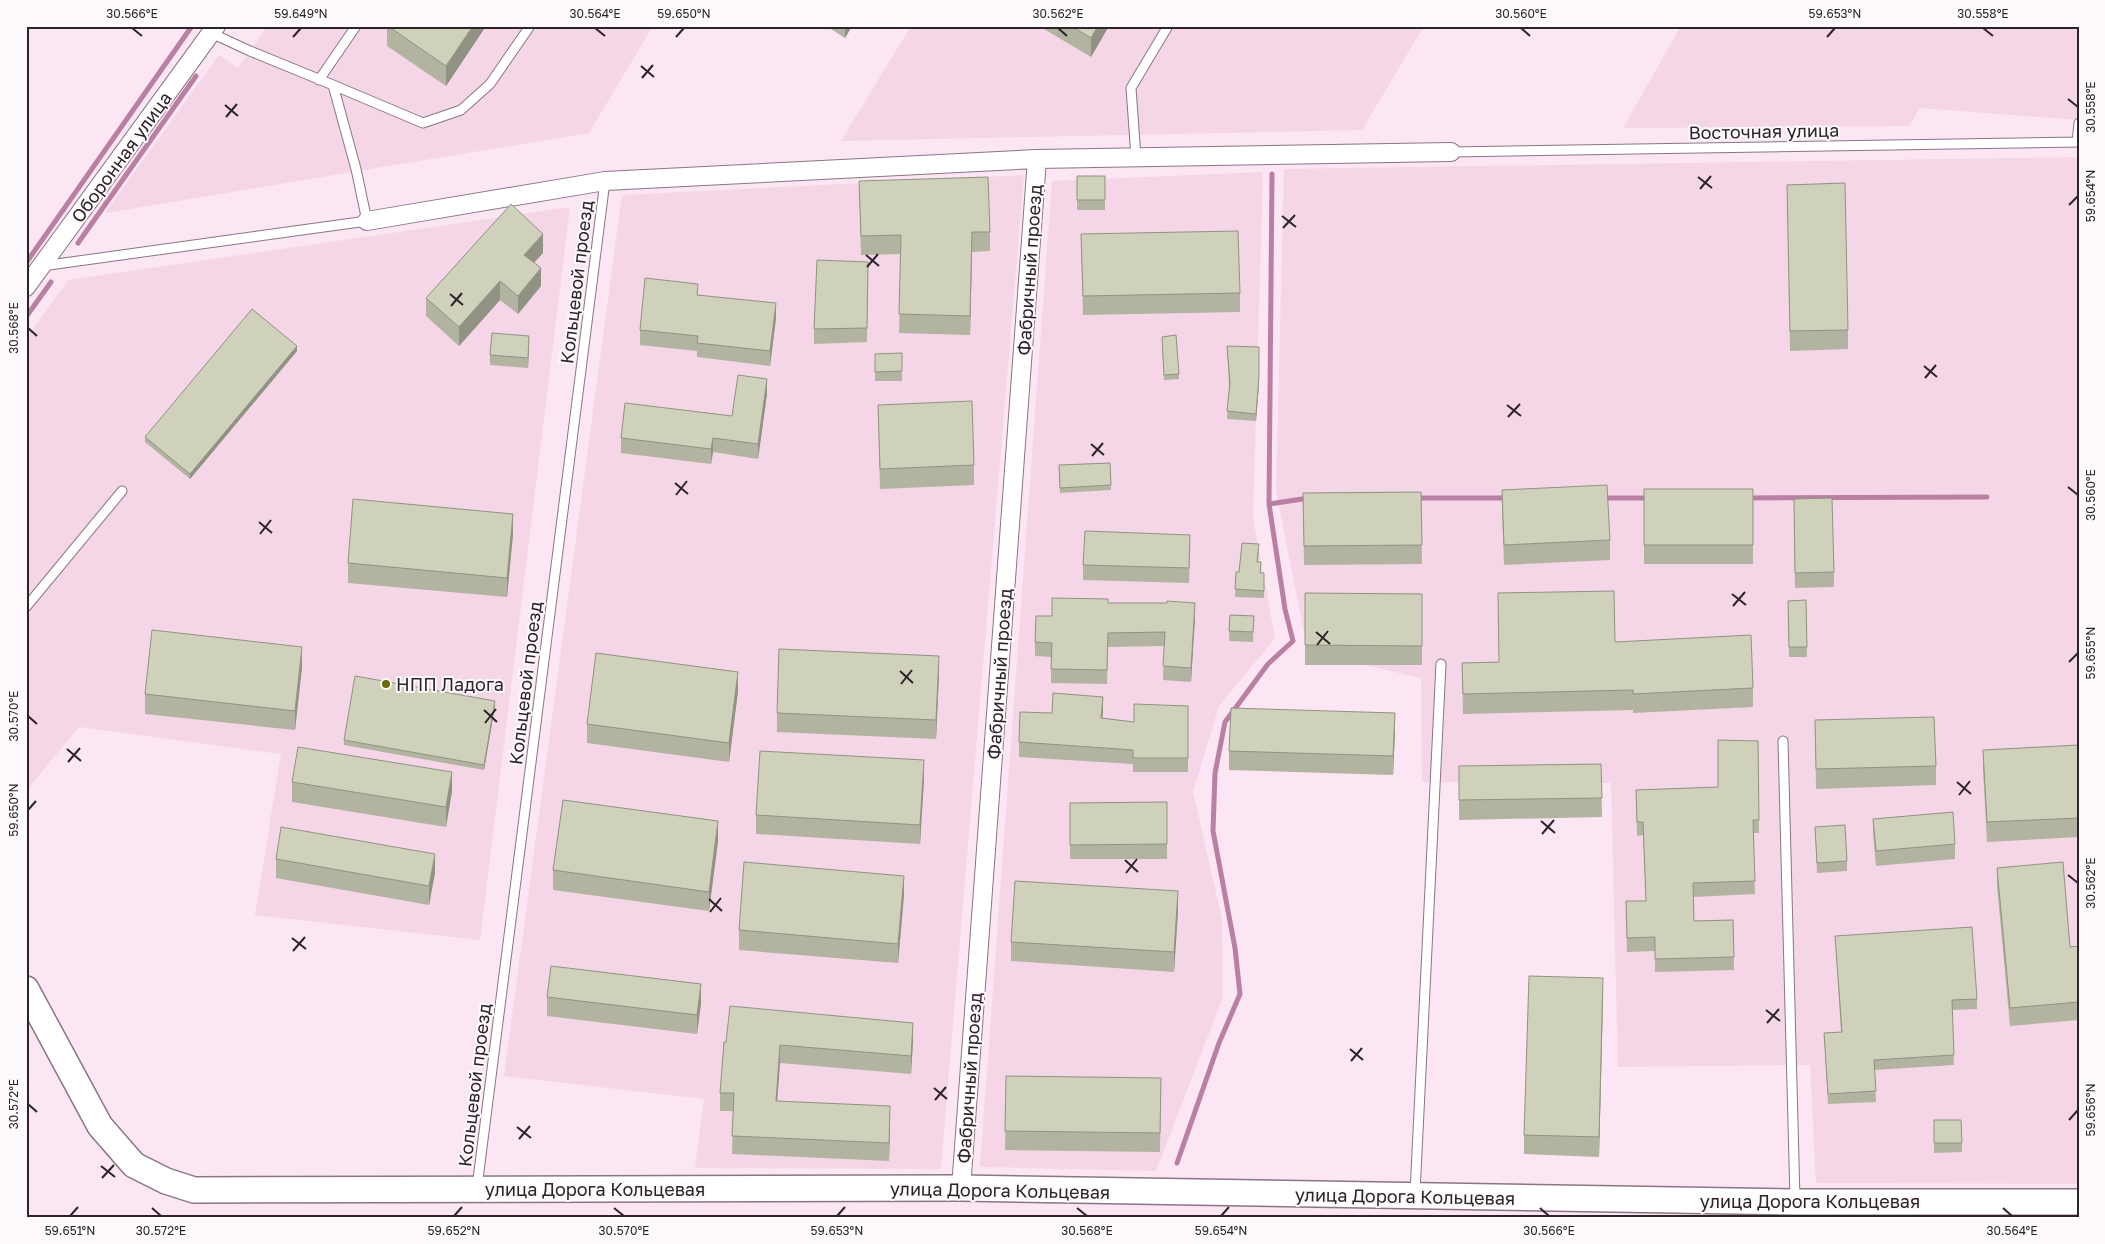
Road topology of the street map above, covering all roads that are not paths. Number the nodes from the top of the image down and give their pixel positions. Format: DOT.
graph roads {
  1 [pos="356,26"];
  2 [pos="530,26"];
  3 [pos="1168,26"];
  4 [pos="214,30"];
  5 [pos="319,80"];
  6 [pos="333,85"];
  7 [pos="2079,124"];
  8 [pos="2078,142"];
  9 [pos="1451,152"];
  10 [pos="1136,157"];
  11 [pos="1037,159"];
  12 [pos="605,181"];
  13 [pos="367,221"];
  14 [pos="41,266"];
  15 [pos="26,287"];
  16 [pos="122,491"];
  17 [pos="26,607"];
  18 [pos="1441,664"];
  19 [pos="1783,741"];
  20 [pos="26,989"];
  21 [pos="961,1188"];
  22 [pos="477,1189"];
  23 [pos="1415,1196"];
  24 [pos="1795,1202"];
  25 [pos="2079,1202"];
  1 -- 5 [label="lane"];
  2 -- 6 [label="lane"];
  3 -- 10 [label="lane"];
  4 -- 5 [label="lane"];
  4 -- 14 [label="street, Оборонная улица"];
  5 -- 6 [label="lane"];
  6 -- 13 [label="lane"];
  7 -- 8 [label="lane"];
  8 -- 9 [label="lane, Восточная улица"];
  9 -- 10 [label="street"];
  10 -- 11 [label="street"];
  11 -- 12 [label="street"];
  11 -- 21 [label="street, Фабричный проезд"];
  12 -- 13 [label="street"];
  12 -- 22 [label="lane, Кольцевой проезд"];
  13 -- 14 [label="lane"];
  14 -- 15 [label="street, Оборонная улица"];
  16 -- 17 [label="lane"];
  18 -- 23 [label="lane"];
  19 -- 24 [label="lane"];
  20 -- 22 [label="street, улица Дорога Кольцевая"];
  21 -- 22 [label="street, улица Дорога Кольцевая"];
  21 -- 23 [label="street, улица Дорога Кольцевая"];
  23 -- 24 [label="street, улица Дорога Кольцевая"];
  24 -- 25 [label="street, улица Дорога Кольцевая"];
}
